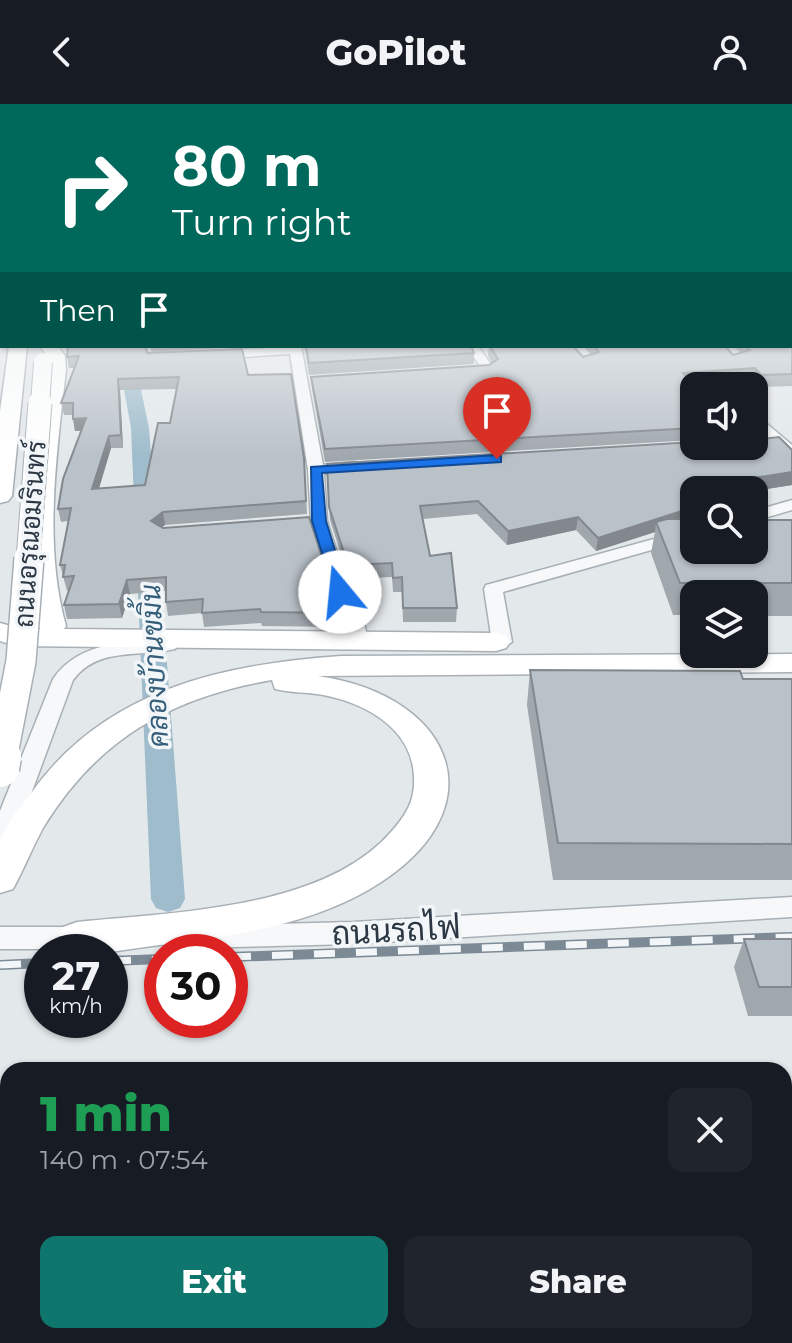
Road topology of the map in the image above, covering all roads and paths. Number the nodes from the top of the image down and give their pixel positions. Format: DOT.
graph roads {
  1 [pos="296,348"];
  2 [pos="479,348"];
  3 [pos="42,350"];
  4 [pos="202,355"];
  5 [pos="12,359"];
  6 [pos="456,373"];
  7 [pos="768,430"];
  8 [pos="787,448"];
  9 [pos="376,466"];
  10 [pos="316,470"];
  11 [pos="0,496"];
  12 [pos="792,505"];
  13 [pos="768,512"];
  14 [pos="680,537"];
  15 [pos="657,543"];
  16 [pos="680,543"];
  17 [pos="0,615"];
  18 [pos="52,626"];
  19 [pos="0,632"];
  20 [pos="89,639"];
  21 [pos="358,641"];
  22 [pos="502,642"];
  23 [pos="680,643"];
  24 [pos="768,643"];
  25 [pos="792,643"];
  26 [pos="120,644"];
  27 [pos="0,647"];
  28 [pos="792,663"];
  29 [pos="142,710"];
  30 [pos="0,768"];
  31 [pos="0,843"];
  32 [pos="0,879"];
  33 [pos="792,907"];
  34 [pos="145,934"];
  35 [pos="248,936"];
  36 [pos="0,938"];
  37 [pos="24,938"];
  1 -- 4 [label="street"];
  1 -- 10 [label="street"];
  2 -- 6 [label="street"];
  3 -- 18 [label="main road"];
  3 -- 27 [label="main road"];
  3 -- 30 [label="main road, ถนนอรุณอมรินทร์, bridge"];
  5 -- 11 [label="main road, ถนนอรุณอมรินทร์"];
  7 -- 8 [label="street"];
  9 -- 10 [label="street"];
  10 -- 21 [label="street"];
  12 -- 13 [label="street"];
  14 -- 15 [label="street"];
  15 -- 16 [label="street"];
  15 -- 22 [label="street"];
  17 -- 18 [label="main road"];
  18 -- 20 [label="main road"];
  19 -- 20 [label="main road"];
  20 -- 26 [label="main road"];
  21 -- 22 [label="main road"];
  21 -- 26 [label="main road"];
  22 -- 23 [label="main road"];
  24 -- 25 [label="main road"];
  26 -- 31 [label="street"];
  28 -- 29 [label="main road"];
  29 -- 32 [label="main road"];
  29 -- 34 [label="main road"];
  33 -- 35 [label="street, ถนนรถไฟ"];
  36 -- 37 [label="street"];
}
